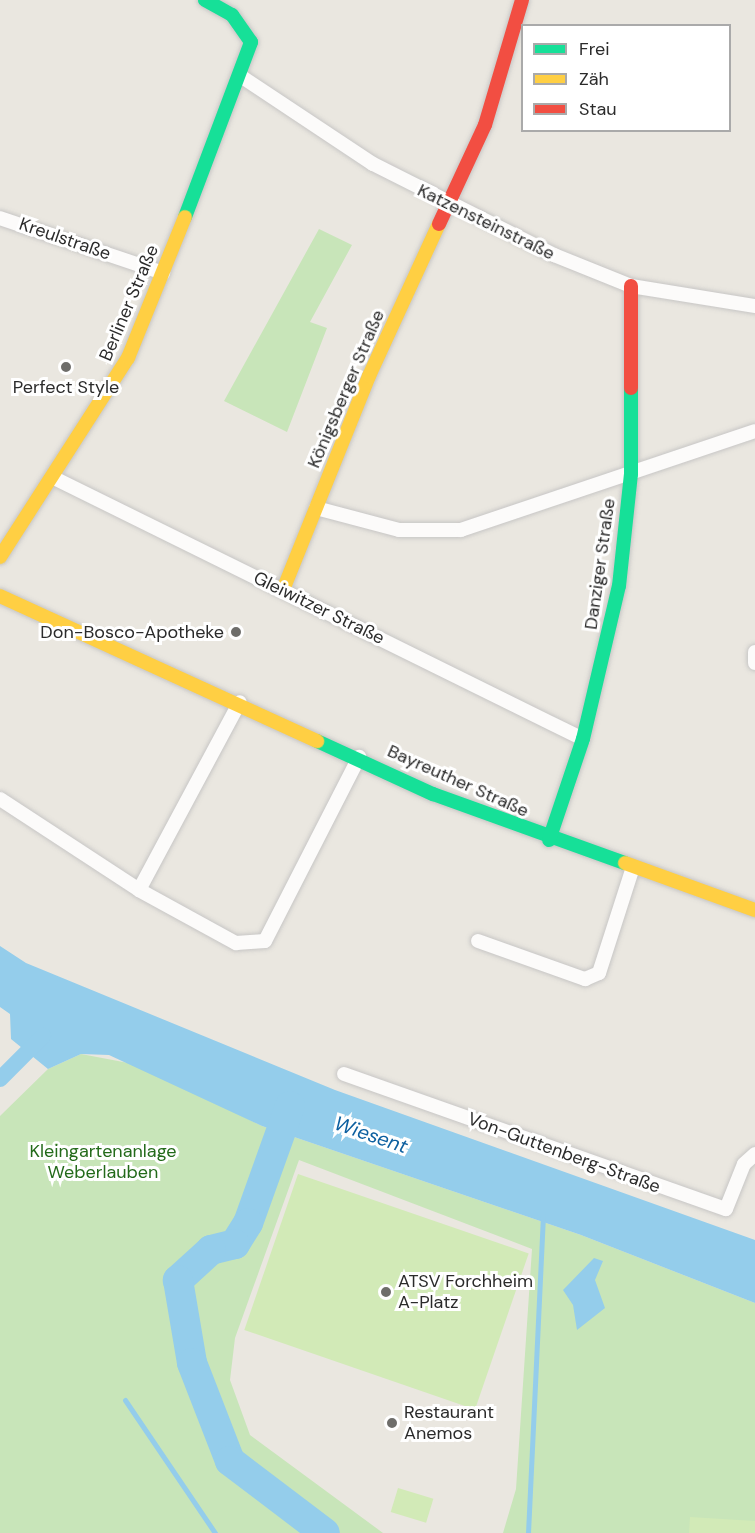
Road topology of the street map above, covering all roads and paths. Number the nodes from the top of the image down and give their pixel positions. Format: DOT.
graph roads {
  1 [pos="205,0"];
  2 [pos="522,0"];
  3 [pos="242,77"];
  4 [pos="447,205"];
  5 [pos="0,218"];
  6 [pos="163,273"];
  7 [pos="631,286"];
  8 [pos="755,306"];
  9 [pos="755,431"];
  10 [pos="631,474"];
  11 [pos="54,478"];
  12 [pos="316,508"];
  13 [pos="0,557"];
  14 [pos="283,590"];
  15 [pos="0,596"];
  16 [pos="755,652"];
  17 [pos="755,663"];
  18 [pos="240,702"];
  19 [pos="583,739"];
  20 [pos="359,757"];
  21 [pos="0,799"];
  22 [pos="549,840"];
  23 [pos="632,870"];
  24 [pos="138,890"];
  25 [pos="755,910"];
  26 [pos="478,941"];
  27 [pos="344,1074"];
  28 [pos="755,1154"];
  1 -- 3 [label="street, Berliner Straße"];
  2 -- 4 [label="street, Königsberger Straße"];
  3 -- 4 [label="street, Katzensteinstraße"];
  3 -- 6 [label="street, Berliner Straße"];
  4 -- 7 [label="street, Katzensteinstraße"];
  4 -- 12 [label="street, Königsberger Straße"];
  5 -- 6 [label="street, Kreulstraße"];
  6 -- 11 [label="street, Berliner Straße"];
  7 -- 8 [label="street, Katzensteinstraße"];
  7 -- 10 [label="street, Danziger Straße"];
  9 -- 10 [label="street"];
  10 -- 12 [label="street"];
  10 -- 19 [label="street, Danziger Straße"];
  11 -- 13 [label="street, Berliner Straße"];
  11 -- 14 [label="street, Gleiwitzer Straße"];
  12 -- 14 [label="street, Königsberger Straße"];
  14 -- 19 [label="street, Gleiwitzer Straße"];
  15 -- 18 [label="street, Bayreuther Straße"];
  16 -- 17 [label="street"];
  18 -- 20 [label="street, Bayreuther Straße"];
  18 -- 24 [label="street"];
  19 -- 22 [label="street, Danziger Straße"];
  20 -- 22 [label="street, Bayreuther Straße"];
  20 -- 24 [label="street"];
  21 -- 24 [label="street"];
  22 -- 23 [label="street, Bayreuther Straße"];
  23 -- 25 [label="street, Bayreuther Straße"];
  23 -- 26 [label="street"];
  27 -- 28 [label="street, Von-Guttenberg-Straße"];
}
